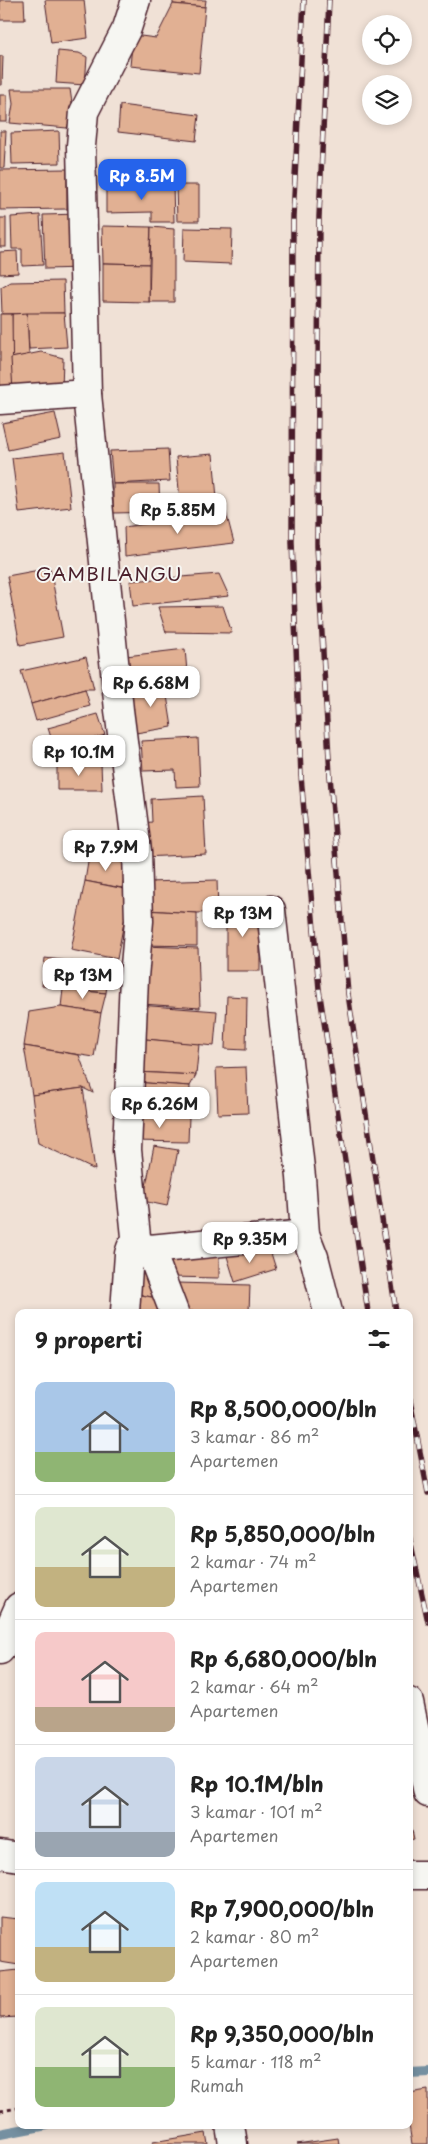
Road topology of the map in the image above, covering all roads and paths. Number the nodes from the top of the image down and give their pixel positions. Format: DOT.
graph roads {
  1 [pos="136,0"];
  2 [pos="87,394"];
  3 [pos="0,400"];
  4 [pos="271,910"];
  5 [pos="304,1234"];
  6 [pos="144,1248"];
  7 [pos="125,1309"];
  8 [pos="173,1309"];
  9 [pos="327,1309"];
  10 [pos="15,1616"];
  11 [pos="0,1650"];
  12 [pos="413,1721"];
  13 [pos="428,1793"];
  14 [pos="0,1854"];
  15 [pos="15,1856"];
  16 [pos="413,1875"];
  17 [pos="428,1875"];
  18 [pos="15,2109"];
  19 [pos="0,2111"];
  20 [pos="231,2129"];
  21 [pos="233,2144"];
  1 -- 2 [label="street"];
  2 -- 3 [label="street"];
  2 -- 6 [label="street"];
  4 -- 5 [label="street"];
  5 -- 6 [label="street"];
  5 -- 9 [label="street"];
  6 -- 7 [label="street"];
  6 -- 8 [label="street"];
  10 -- 11 [label="street"];
  12 -- 13 [label="street"];
  14 -- 15 [label="street"];
  16 -- 17 [label="street"];
  18 -- 19 [label="path"];
  20 -- 21 [label="street"];
}
